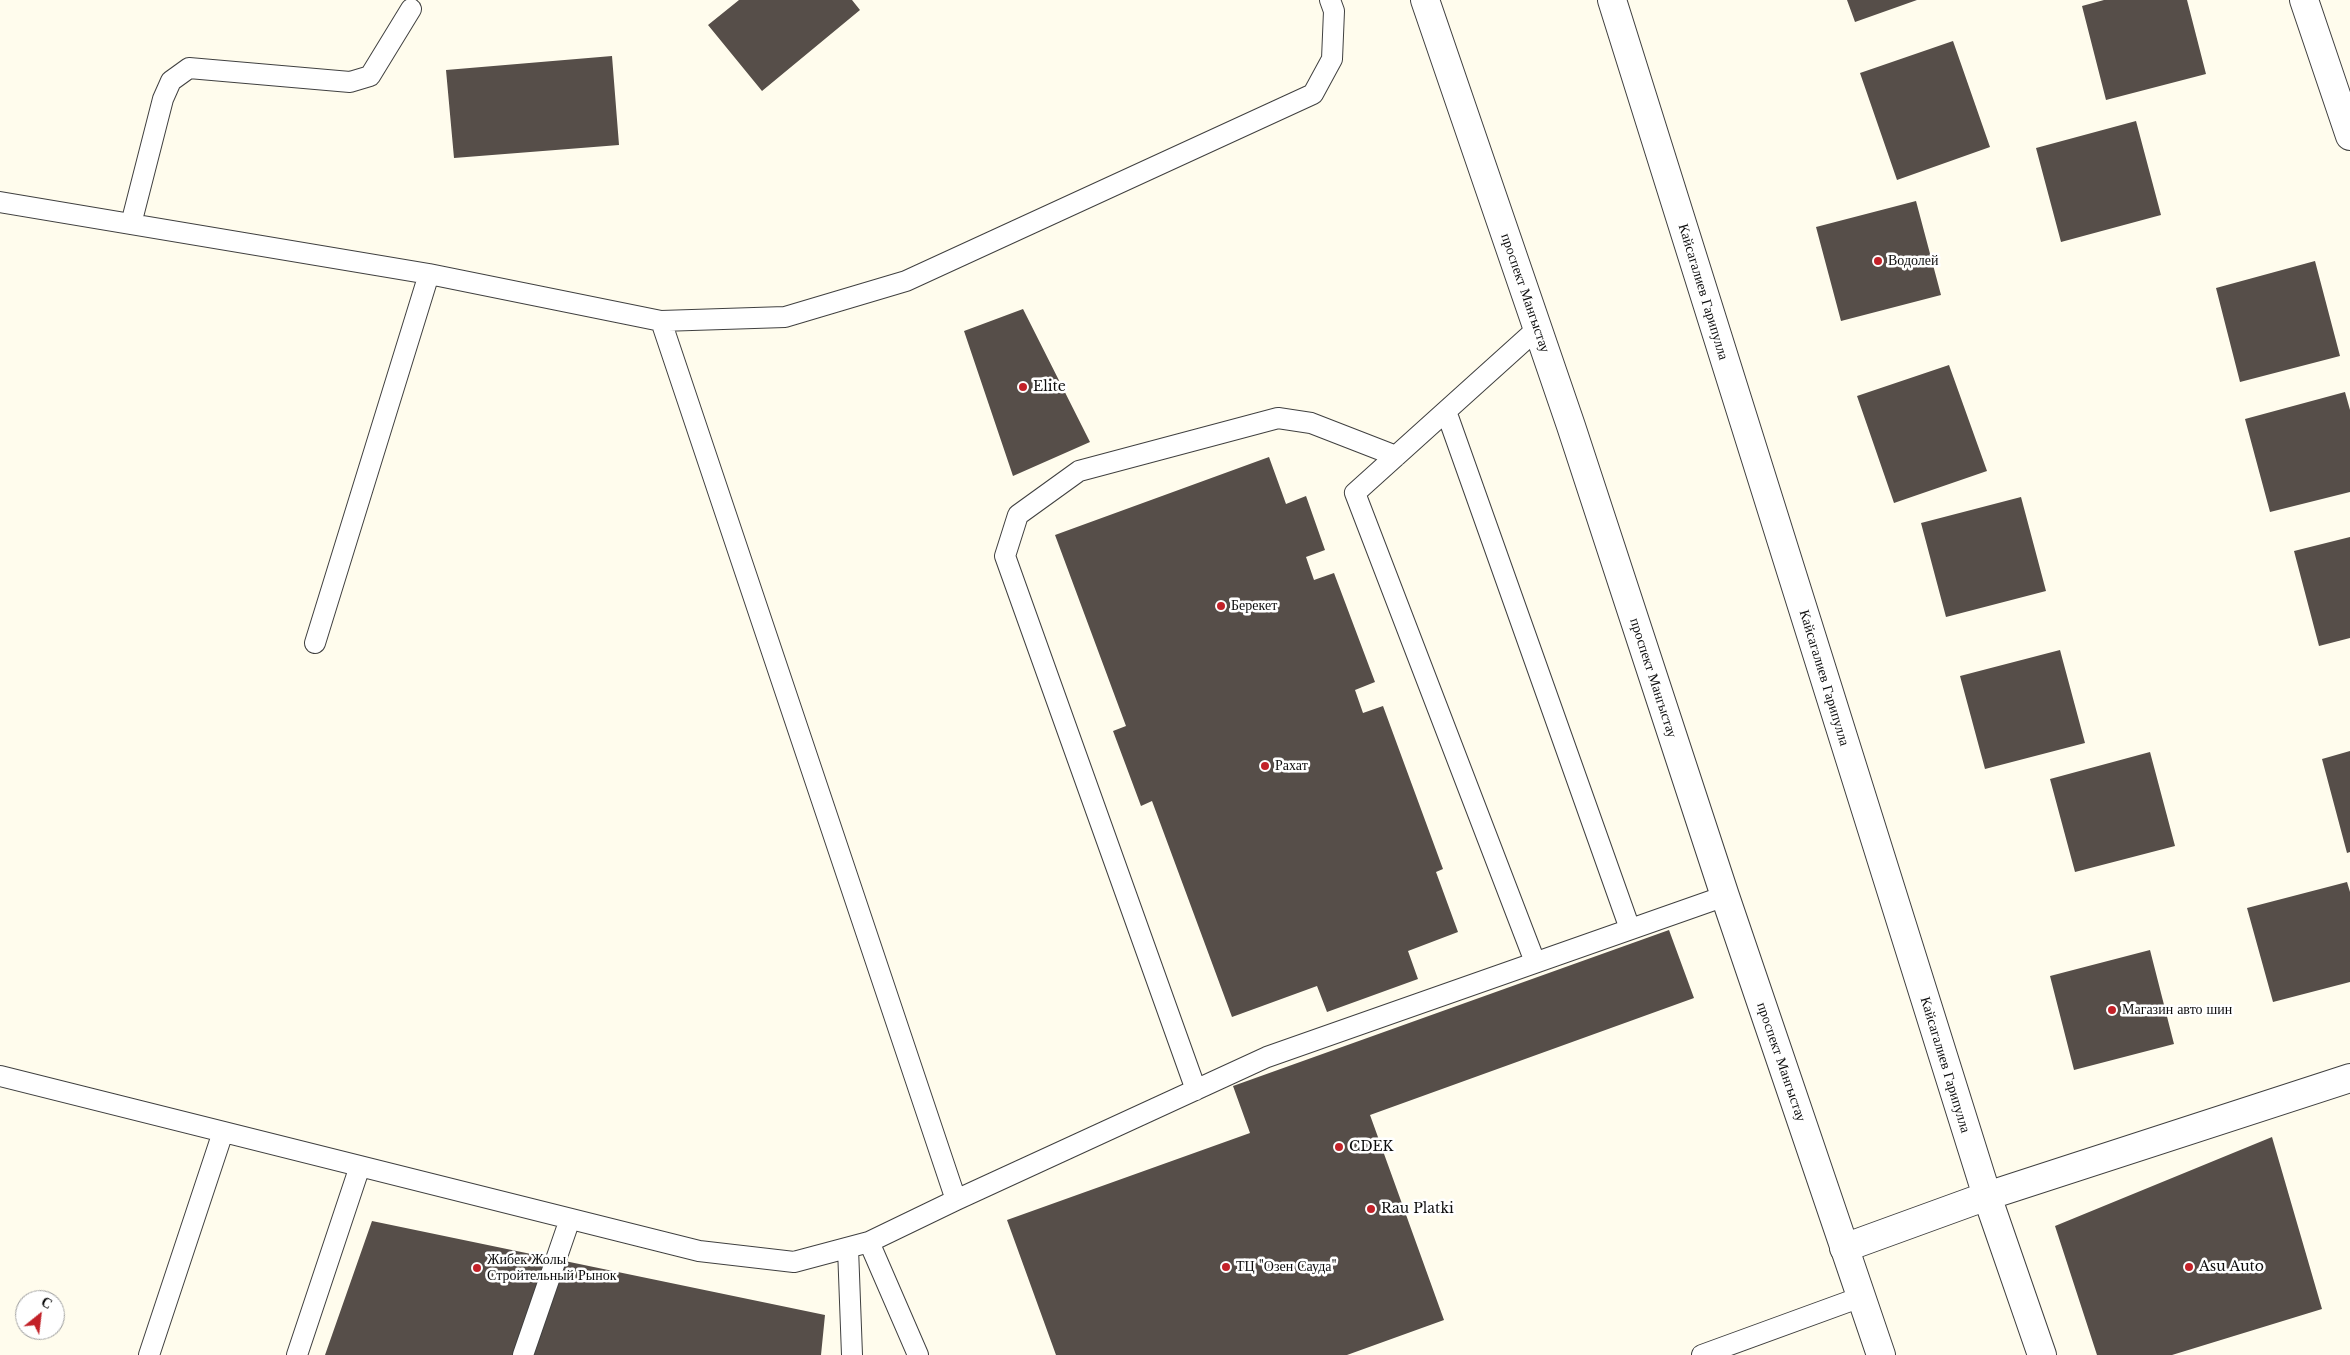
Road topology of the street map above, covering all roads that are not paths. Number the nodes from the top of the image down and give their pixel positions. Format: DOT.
graph roads {
  1 [pos="1330,0"];
  2 [pos="1426,0"];
  3 [pos="1612,0"];
  4 [pos="2304,0"];
  5 [pos="411,9"];
  6 [pos="2350,136"];
  7 [pos="0,202"];
  8 [pos="131,224"];
  9 [pos="429,274"];
  10 [pos="661,321"];
  11 [pos="1537,329"];
  12 [pos="1446,411"];
  13 [pos="1396,456"];
  14 [pos="315,643"];
  15 [pos="1725,896"];
  16 [pos="1630,929"];
  17 [pos="1535,962"];
  18 [pos="0,1076"];
  19 [pos="2350,1078"];
  20 [pos="1196,1090"];
  21 [pos="223,1132"];
  22 [pos="360,1166"];
  23 [pos="1987,1196"];
  24 [pos="956,1200"];
  25 [pos="570,1219"];
  26 [pos="869,1242"];
  27 [pos="848,1248"];
  28 [pos="1844,1248"];
  29 [pos="1861,1297"];
  30 [pos="1709,1354"];
  31 [pos="149,1355"];
  32 [pos="297,1355"];
  33 [pos="522,1355"];
  34 [pos="852,1355"];
  35 [pos="918,1355"];
  36 [pos="1881,1355"];
  37 [pos="2042,1355"];
  1 -- 10 [label="lane"];
  2 -- 11 [label="street, проспект Мангыстау"];
  3 -- 23 [label="street, Кайсагалиев Гарипулла"];
  4 -- 6 [label="street"];
  5 -- 8 [label="lane"];
  7 -- 8 [label="lane"];
  8 -- 9 [label="lane"];
  9 -- 10 [label="lane"];
  9 -- 14 [label="lane"];
  10 -- 24 [label="lane"];
  11 -- 12 [label="lane"];
  11 -- 15 [label="street, проспект Мангыстау"];
  12 -- 13 [label="lane"];
  12 -- 16 [label="lane"];
  13 -- 17 [label="lane"];
  13 -- 20 [label="lane"];
  15 -- 16 [label="lane"];
  15 -- 28 [label="street, проспект Мангыстау"];
  16 -- 17 [label="lane"];
  17 -- 20 [label="lane"];
  18 -- 21 [label="lane"];
  19 -- 23 [label="street"];
  20 -- 24 [label="lane"];
  21 -- 22 [label="lane"];
  21 -- 31 [label="lane"];
  22 -- 25 [label="lane"];
  22 -- 32 [label="lane"];
  23 -- 28 [label="street"];
  23 -- 37 [label="street, Кайсагалиев Гарипулла"];
  24 -- 26 [label="lane"];
  25 -- 27 [label="lane"];
  25 -- 33 [label="lane"];
  26 -- 27 [label="lane"];
  26 -- 35 [label="lane"];
  27 -- 34 [label="lane"];
  28 -- 29 [label="street, проспект Мангыстау"];
  29 -- 30 [label="lane"];
  29 -- 36 [label="street, проспект Мангыстау"];
}
